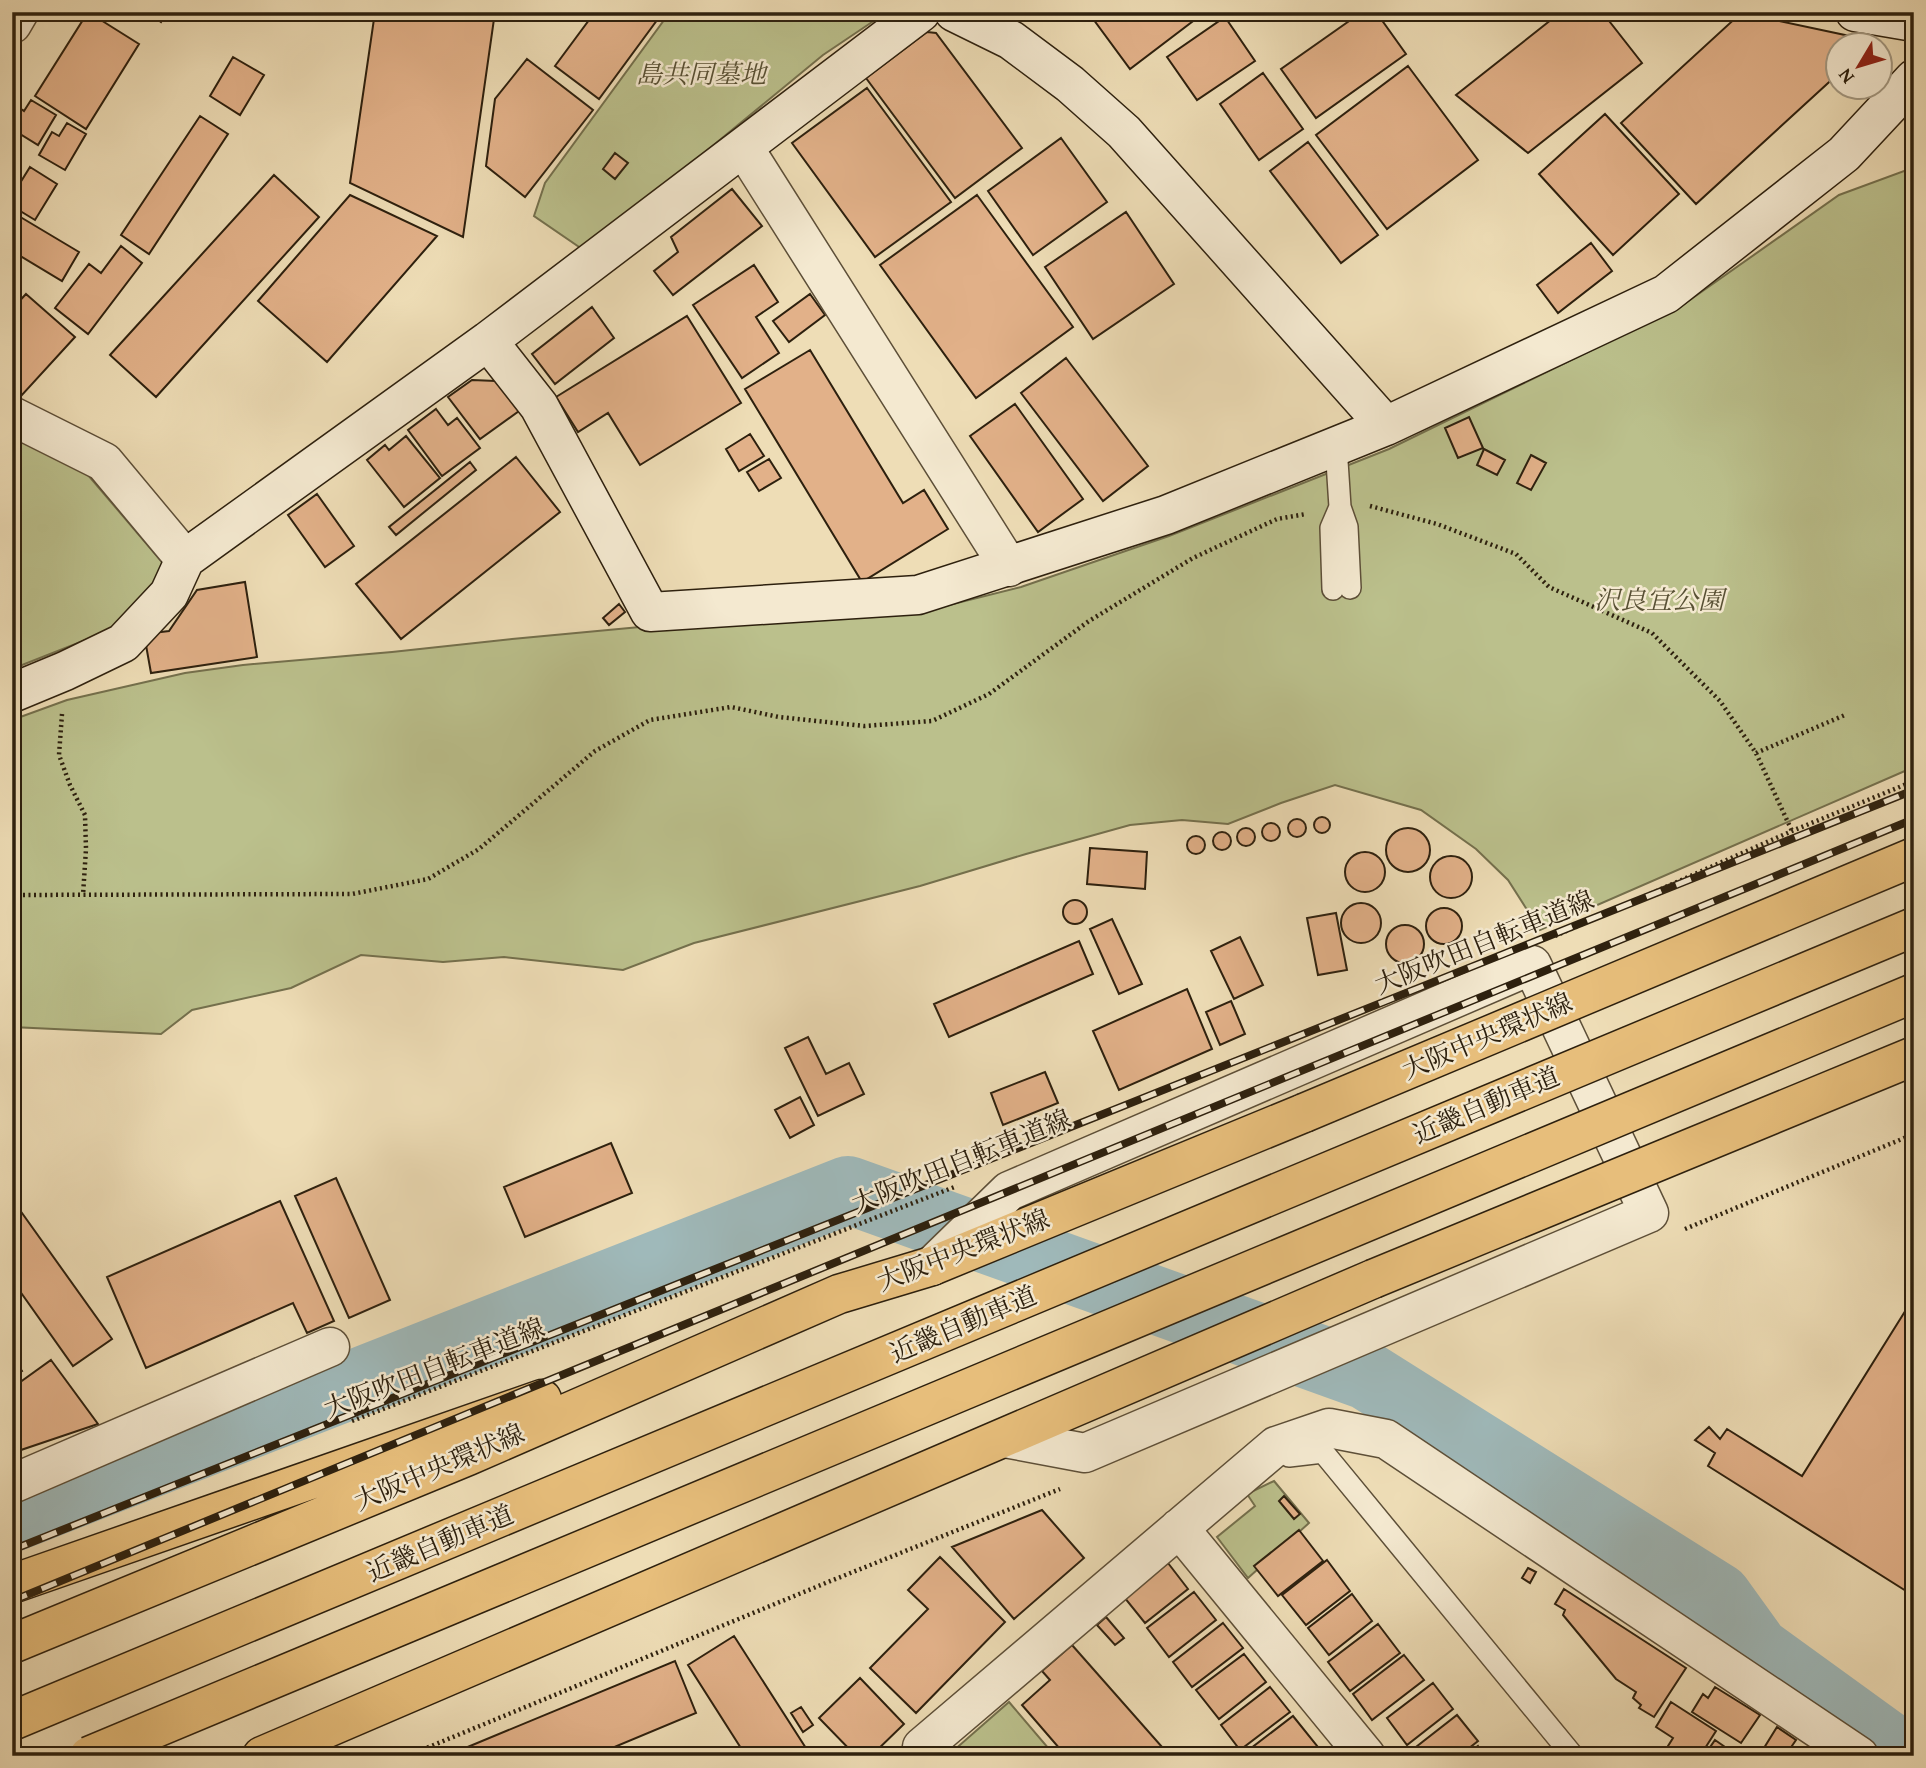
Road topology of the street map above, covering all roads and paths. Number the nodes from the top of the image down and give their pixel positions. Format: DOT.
graph roads {
  1 [pos="19,12"];
  2 [pos="921,12"];
  3 [pos="954,12"];
  4 [pos="1855,12"];
  5 [pos="1914,22"];
  6 [pos="12,24"];
  7 [pos="1914,79"];
  8 [pos="744,148"];
  9 [pos="488,341"];
  10 [pos="12,416"];
  11 [pos="1386,426"];
  12 [pos="1336,446"];
  13 [pos="1340,507"];
  14 [pos="185,559"];
  15 [pos="1009,567"];
  16 [pos="1342,588"];
  17 [pos="65,671"];
  18 [pos="12,693"];
  19 [pos="1845,715"];
  20 [pos="1756,752"];
  21 [pos="1914,781"];
  22 [pos="1792,831"];
  23 [pos="1914,857"];
  24 [pos="12,895"];
  25 [pos="83,895"];
  26 [pos="1914,927"];
  27 [pos="1552,937"];
  28 [pos="1914,993"];
  29 [pos="1914,1056"];
  30 [pos="965,1182"];
  31 [pos="932,1266"];
  32 [pos="839,1294"];
  33 [pos="330,1347"];
  34 [pos="342,1425"];
  35 [pos="1005,1438"];
  36 [pos="1258,1460"];
  37 [pos="12,1485"];
  38 [pos="1179,1528"];
  39 [pos="12,1584"];
  40 [pos="12,1644"];
  41 [pos="12,1721"];
  42 [pos="921,1753"];
  43 [pos="89,1756"];
  44 [pos="262,1756"];
  45 [pos="1366,1756"];
  46 [pos="1573,1756"];
  47 [pos="1859,1756"];
  1 -- 6 [label="street"];
  2 -- 8 [label="street"];
  3 -- 11 [label="street"];
  4 -- 5 [label="street"];
  7 -- 11 [label="street"];
  8 -- 9 [label="street"];
  8 -- 15 [label="street"];
  9 -- 14 [label="street"];
  9 -- 15 [label="street"];
  10 -- 14 [label="street"];
  11 -- 12 [label="street"];
  12 -- 13 [label="lane"];
  12 -- 15 [label="street"];
  13 -- 16 [label="lane"];
  13 -- 20 [label="path"];
  13 -- 25 [label="path"];
  14 -- 17 [label="street"];
  17 -- 18 [label="street"];
  17 -- 25 [label="path"];
  19 -- 20 [label="path"];
  20 -- 22 [label="path"];
  21 -- 22 [label="path, 大阪吹田自転車道線"];
  22 -- 27 [label="path, 大阪吹田自転車道線"];
  23 -- 31 [label="main road, 大阪中央環状線, bridge"];
  24 -- 25 [label="path"];
  26 -- 41 [label="main road, 近畿自動車道, bridge"];
  28 -- 43 [label="main road, bridge"];
  29 -- 35 [label="main road, bridge"];
  30 -- 34 [label="path, 大阪吹田自転車道線"];
  31 -- 32 [label="main road, 大阪中央環状線"];
  31 -- 35 [label="street"];
  32 -- 39 [label="main road"];
  32 -- 40 [label="main road, 大阪中央環状線"];
  33 -- 37 [label="street"];
  35 -- 44 [label="main road"];
  36 -- 38 [label="street"];
  36 -- 46 [label="lane"];
  36 -- 47 [label="street"];
  38 -- 42 [label="street"];
  38 -- 45 [label="street"];
}
